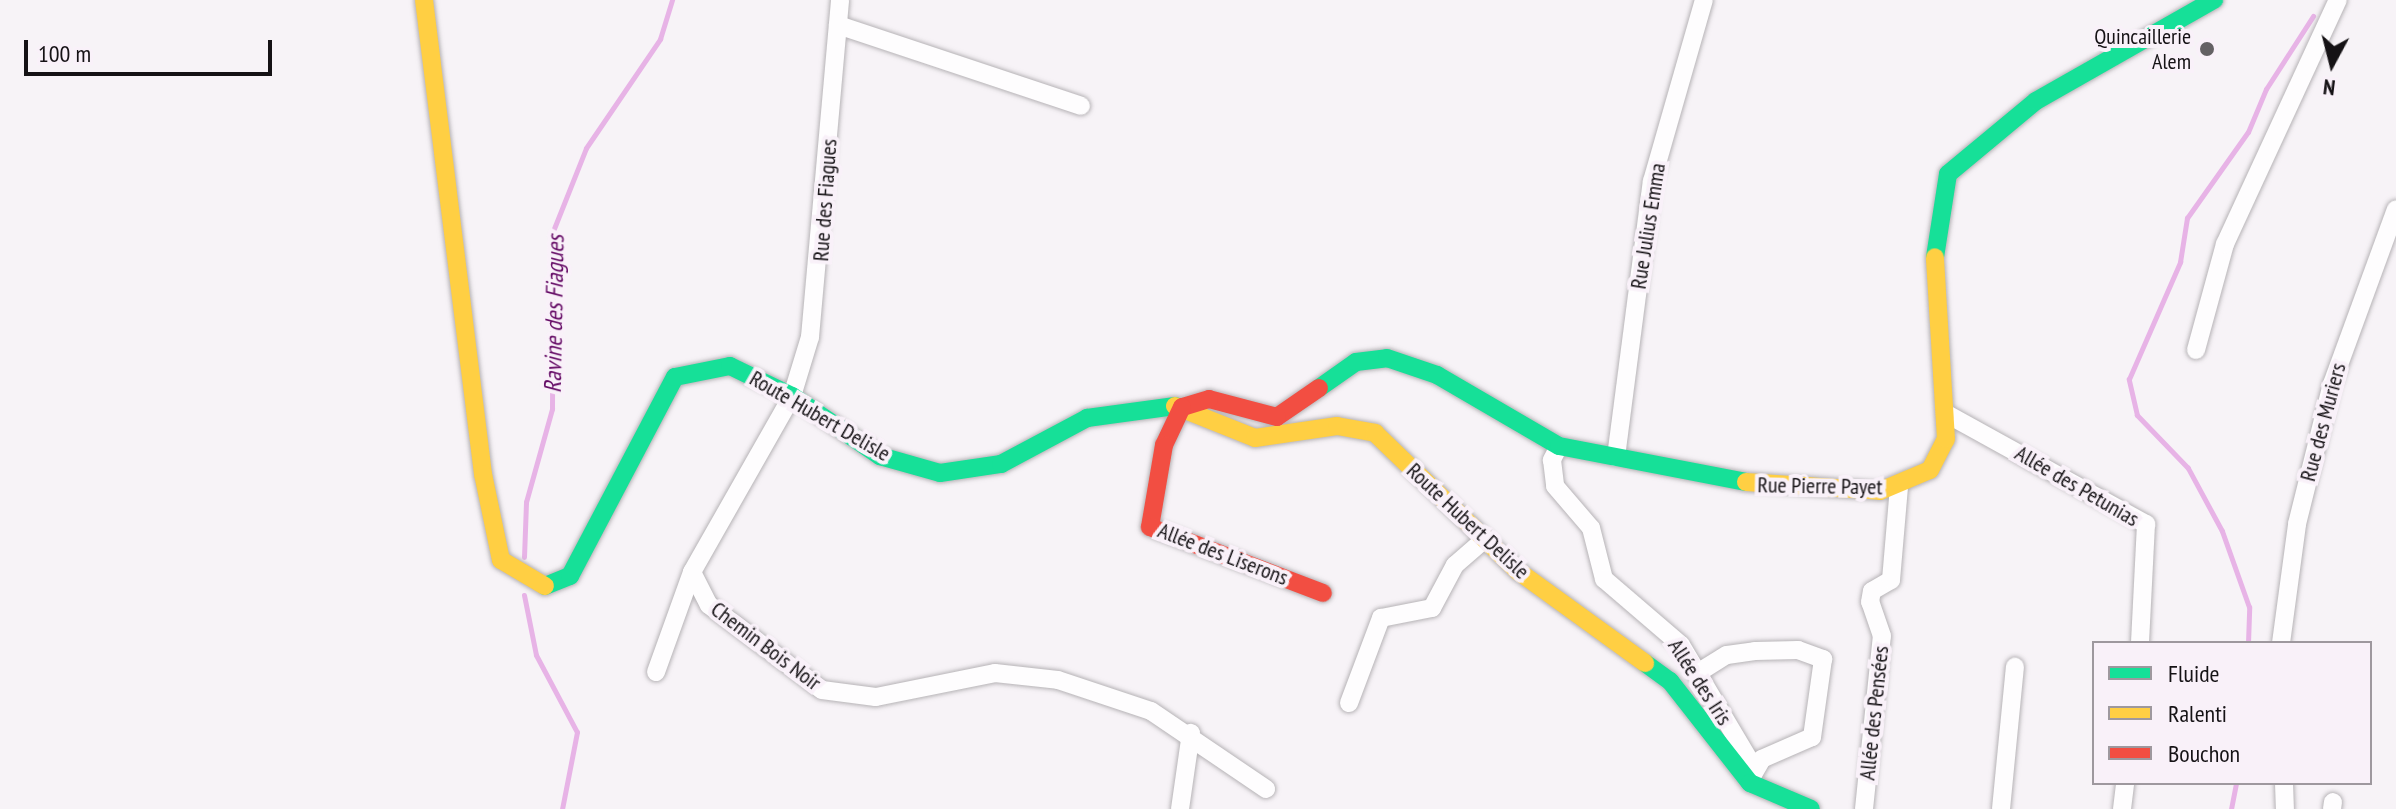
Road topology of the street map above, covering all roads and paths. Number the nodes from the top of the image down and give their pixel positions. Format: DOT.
graph roads {
  1 [pos="424,0"];
  2 [pos="840,0"];
  3 [pos="1704,0"];
  4 [pos="2214,0"];
  5 [pos="2338,0"];
  6 [pos="838,25"];
  7 [pos="1081,106"];
  8 [pos="2396,209"];
  9 [pos="2196,350"];
  10 [pos="792,396"];
  11 [pos="1182,407"];
  12 [pos="1945,413"];
  13 [pos="1559,446"];
  14 [pos="1616,457"];
  15 [pos="1899,486"];
  16 [pos="1485,539"];
  17 [pos="692,572"];
  18 [pos="1323,593"];
  19 [pos="2140,641"];
  20 [pos="2281,641"];
  21 [pos="2015,667"];
  22 [pos="656,672"];
  23 [pos="1696,674"];
  24 [pos="1349,703"];
  25 [pos="1191,733"];
  26 [pos="1752,776"];
  27 [pos="2125,785"];
  28 [pos="2284,785"];
  29 [pos="1266,789"];
  30 [pos="1180,809"];
  31 [pos="1811,809"];
  32 [pos="1864,809"];
  33 [pos="2001,809"];
  34 [pos="2122,809"];
  35 [pos="2285,809"];
  1 -- 10 [label="main road, Route Hubert Delisle"];
  2 -- 6 [label="street, Rue des Fiagues"];
  3 -- 14 [label="street, Rue Julius Emma"];
  4 -- 12 [label="main road, Rue Pierre Payet"];
  5 -- 9 [label="street"];
  6 -- 7 [label="street"];
  6 -- 10 [label="street, Rue des Fiagues"];
  8 -- 20 [label="street, Rue des Muriers"];
  10 -- 11 [label="main road, Route Hubert Delisle"];
  10 -- 17 [label="street"];
  11 -- 13 [label="main road, Rue Pierre Payet"];
  11 -- 16 [label="main road, Route Hubert Delisle"];
  11 -- 18 [label="main road, Allée des Liserons"];
  12 -- 15 [label="main road, Rue Pierre Payet"];
  12 -- 19 [label="street, Allée des Petunias"];
  13 -- 14 [label="main road, Rue Pierre Payet"];
  13 -- 23 [label="street, Allée des Iris"];
  14 -- 15 [label="main road, Rue Pierre Payet"];
  15 -- 32 [label="street, Allée des Pensées"];
  16 -- 24 [label="street"];
  16 -- 26 [label="main road, Route Hubert Delisle"];
  17 -- 22 [label="street"];
  17 -- 25 [label="street, Chemin Bois Noir"];
  21 -- 33 [label="street"];
  23 -- 26 [label="street, Allée des Iris"];
  23 -- 26 [label="street"];
  25 -- 29 [label="street, Chemin Bois Noir"];
  25 -- 30 [label="street"];
  26 -- 31 [label="main road, Route Hubert Delisle"];
  27 -- 34 [label="street"];
  28 -- 35 [label="street"];
}
